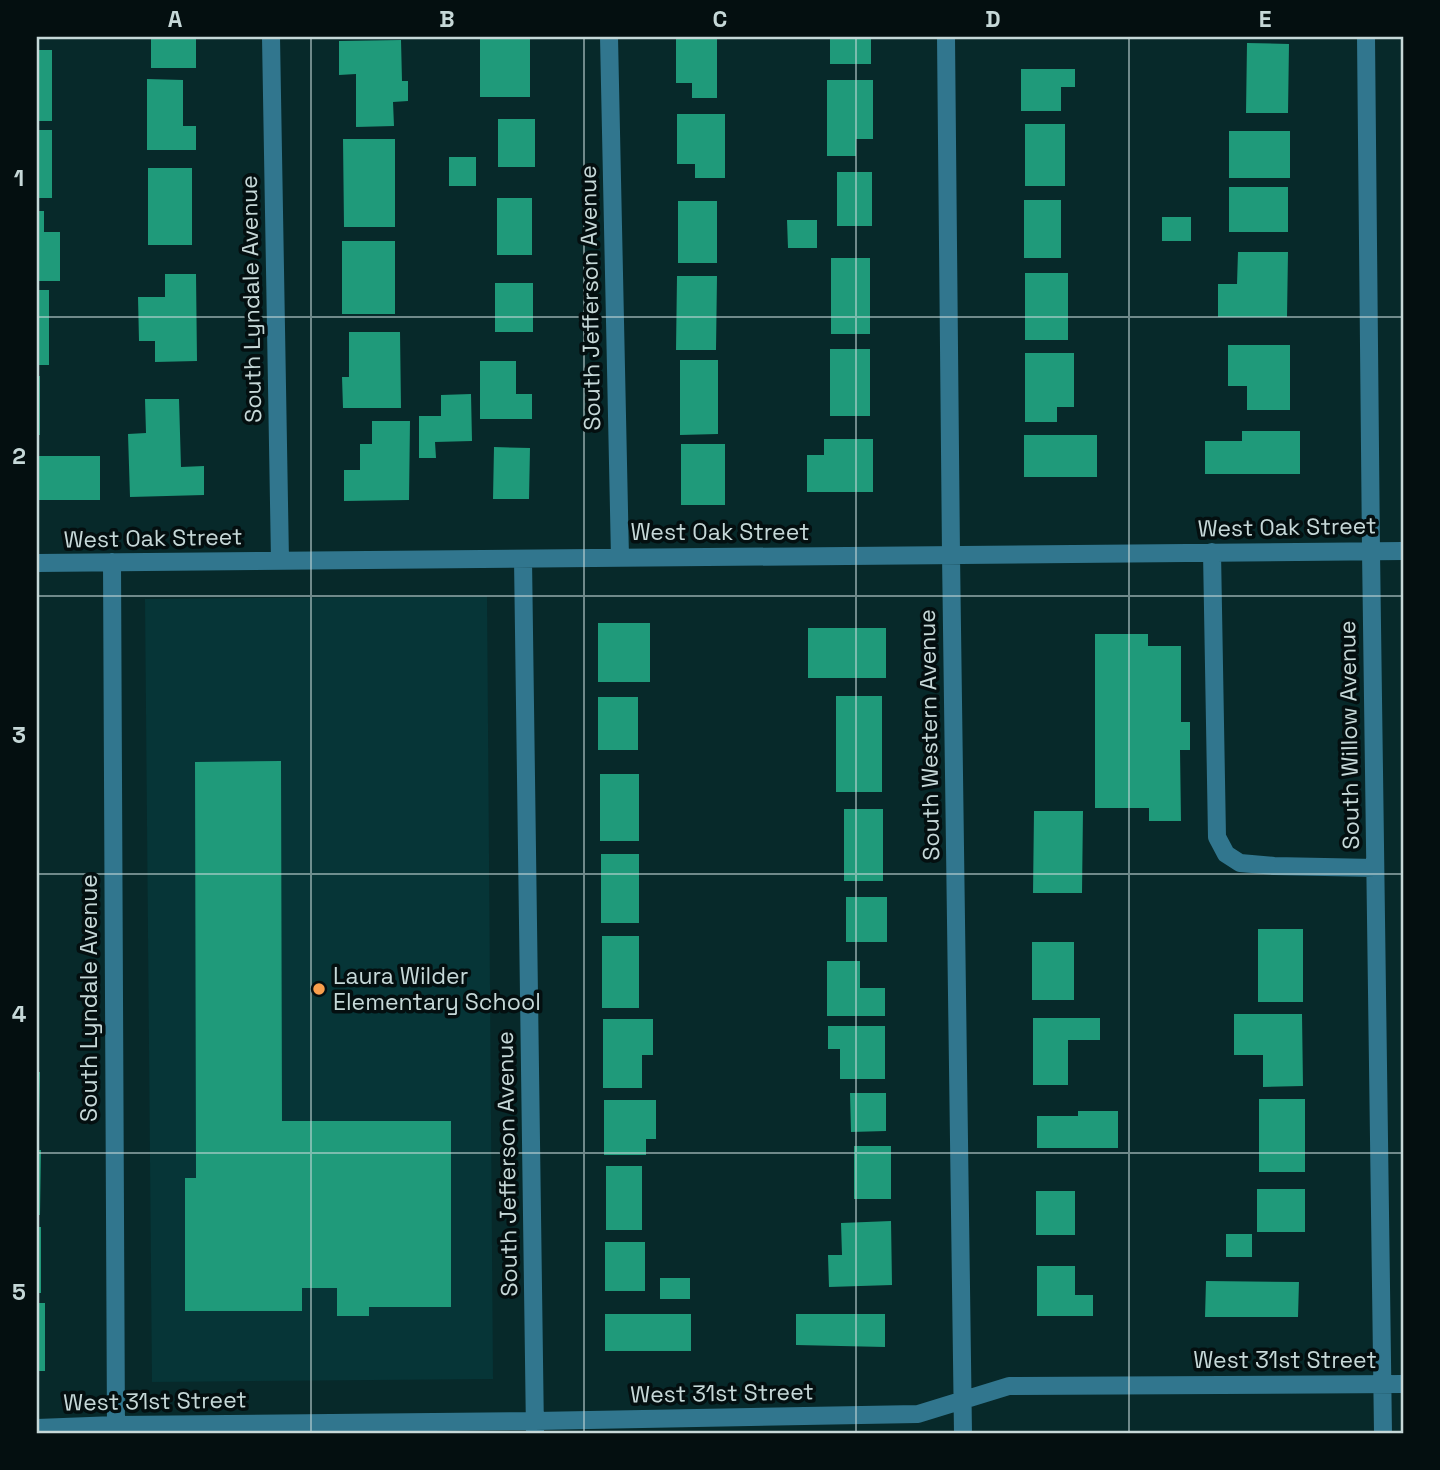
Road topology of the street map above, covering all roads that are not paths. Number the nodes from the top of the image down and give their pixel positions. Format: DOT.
graph roads {
  1 [pos="271,37"];
  2 [pos="609,37"];
  3 [pos="946,37"];
  4 [pos="1366,37"];
  5 [pos="1371,551"];
  6 [pos="1403,551"];
  7 [pos="1212,552"];
  8 [pos="951,555"];
  9 [pos="620,558"];
  10 [pos="523,559"];
  11 [pos="280,561"];
  12 [pos="113,562"];
  13 [pos="37,563"];
  14 [pos="1376,868"];
  15 [pos="1383,1384"];
  16 [pos="1403,1384"];
  17 [pos="962,1401"];
  18 [pos="760,1425"];
  19 [pos="37,1427"];
  20 [pos="535,1427"];
  21 [pos="116,1429"];
  22 [pos="963,1433"];
  23 [pos="1383,1433"];
  1 -- 11 [label="street, South Lyndale Avenue"];
  2 -- 9 [label="street, South Jefferson Avenue"];
  3 -- 8 [label="street, South Western Avenue"];
  4 -- 5 [label="street, South Willow Avenue"];
  5 -- 6 [label="street, West Oak Street"];
  5 -- 7 [label="street, West Oak Street"];
  5 -- 14 [label="street, South Willow Avenue"];
  7 -- 8 [label="street, West Oak Street"];
  7 -- 14 [label="street"];
  8 -- 9 [label="street, West Oak Street"];
  8 -- 17 [label="street, South Western Avenue"];
  9 -- 10 [label="street, West Oak Street"];
  10 -- 11 [label="street, West Oak Street"];
  10 -- 20 [label="street, South Jefferson Avenue"];
  11 -- 12 [label="street, West Oak Street"];
  12 -- 13 [label="street, West Oak Street"];
  12 -- 21 [label="street, South Lyndale Avenue"];
  14 -- 15 [label="street, South Willow Avenue"];
  15 -- 16 [label="street, West 31st Street"];
  15 -- 17 [label="street, West 31st Street"];
  15 -- 23 [label="street, South Willow Avenue"];
  17 -- 18 [label="street, West 31st Street"];
  17 -- 22 [label="street, South Western Avenue"];
  18 -- 20 [label="street, West 31st Street"];
  19 -- 21 [label="street, West 31st Street"];
  20 -- 21 [label="street, West 31st Street"];
}
